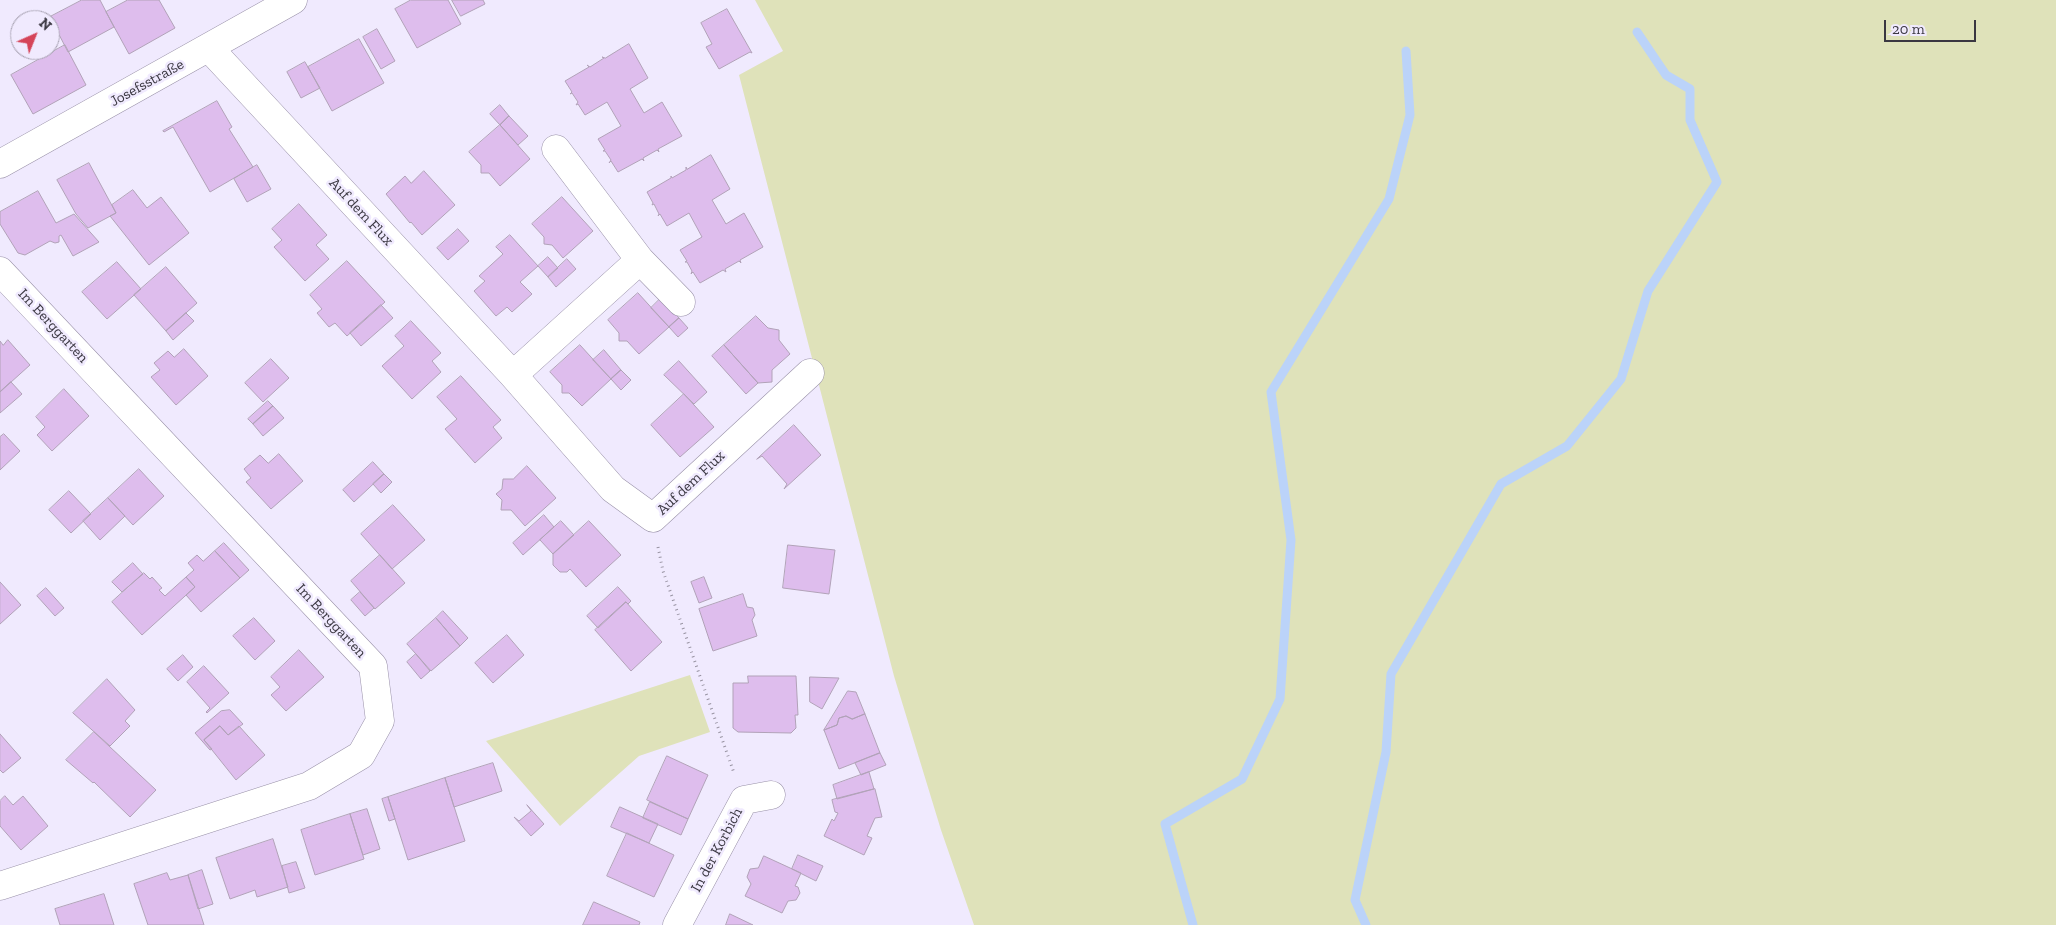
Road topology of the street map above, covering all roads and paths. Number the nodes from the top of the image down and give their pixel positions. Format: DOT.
graph roads {
  1 [pos="293,0"];
  2 [pos="209,48"];
  3 [pos="556,149"];
  4 [pos="0,164"];
  5 [pos="640,260"];
  6 [pos="0,271"];
  7 [pos="681,302"];
  8 [pos="810,374"];
  9 [pos="514,376"];
  10 [pos="653,518"];
  11 [pos="771,795"];
  12 [pos="744,800"];
  13 [pos="0,886"];
  14 [pos="677,925"];
  1 -- 2 [label="street, Josefsstraße"];
  2 -- 4 [label="street, Josefsstraße"];
  2 -- 9 [label="street, Auf dem Flux"];
  3 -- 5 [label="street"];
  5 -- 7 [label="street"];
  5 -- 9 [label="street"];
  6 -- 13 [label="street, Im Berggarten"];
  8 -- 10 [label="street, Auf dem Flux"];
  9 -- 10 [label="street, Auf dem Flux"];
  10 -- 12 [label="path"];
  11 -- 12 [label="street, In der Korbich"];
  12 -- 14 [label="street, In der Korbich"];
}
